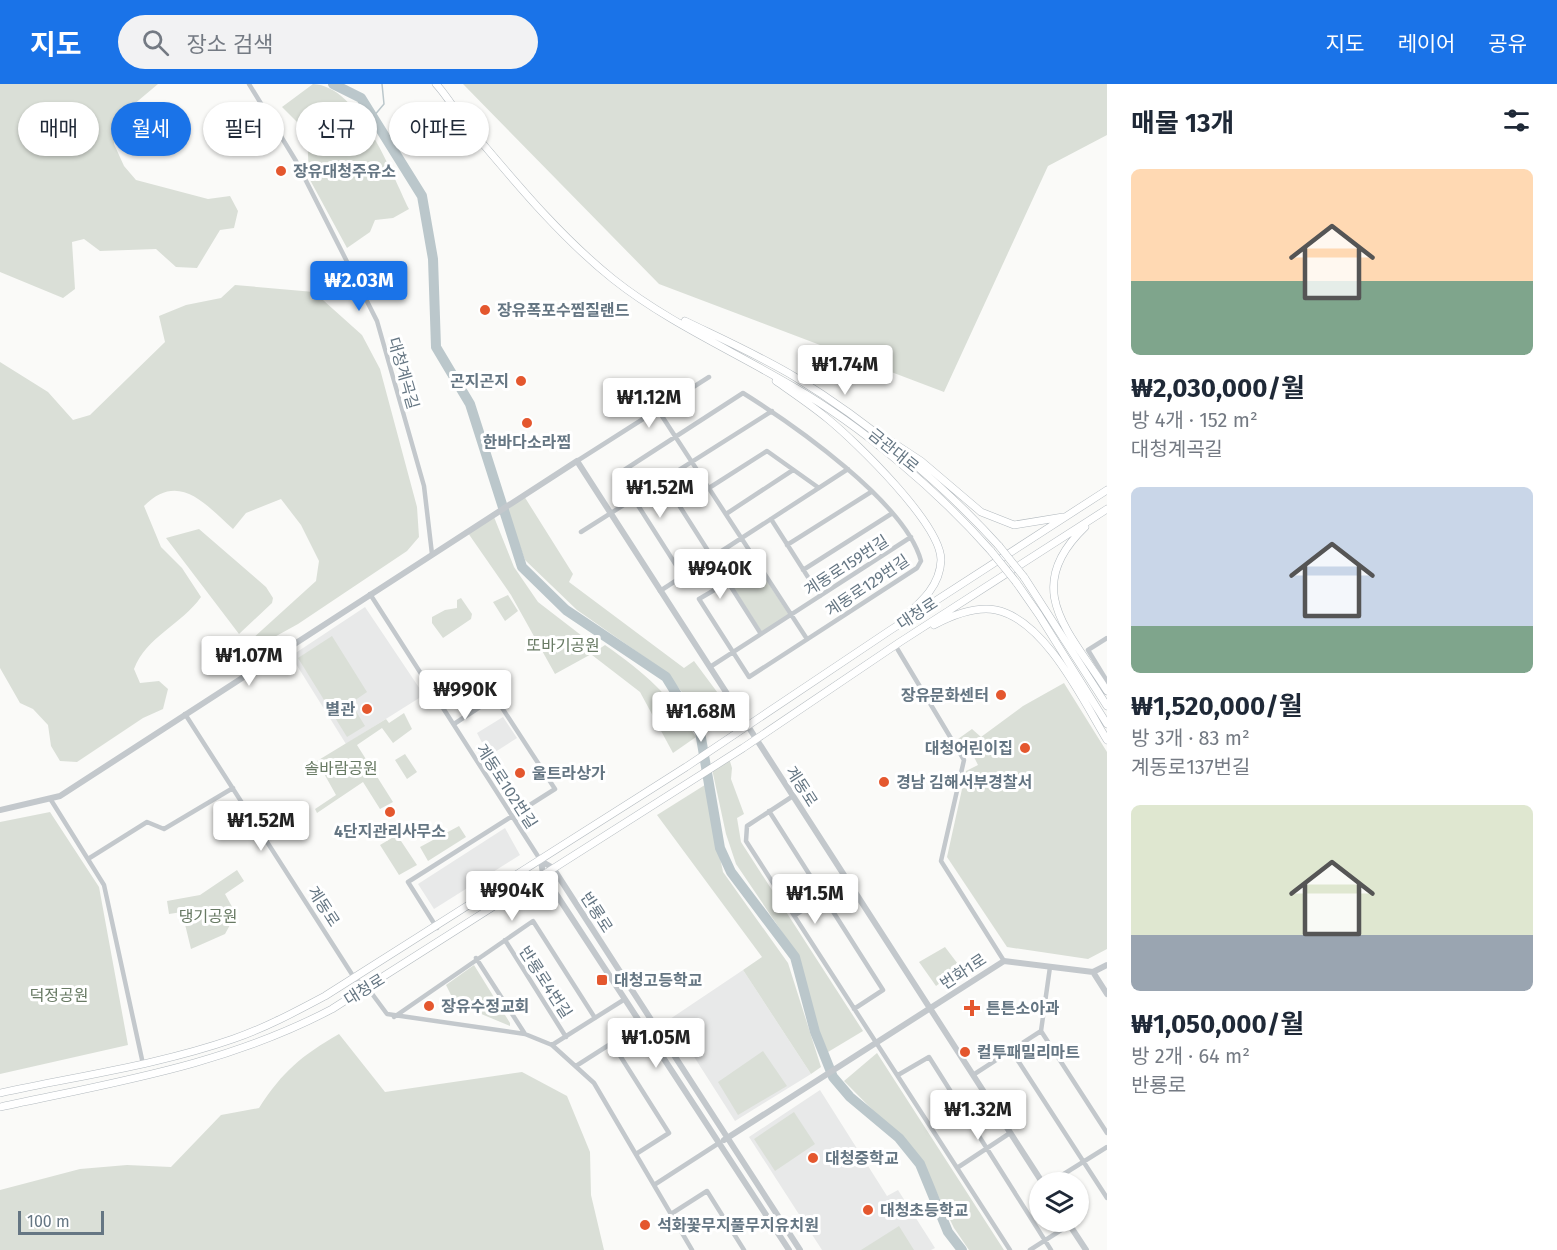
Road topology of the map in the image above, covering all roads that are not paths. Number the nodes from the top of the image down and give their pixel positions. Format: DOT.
graph roads {
  1 [pos="249,84"];
  2 [pos="436,84"];
  3 [pos="650,304"];
  4 [pos="749,362"];
  5 [pos="710,377"];
  6 [pos="658,410"];
  7 [pos="772,411"];
  8 [pos="859,422"];
  9 [pos="676,437"];
  10 [pos="577,461"];
  11 [pos="692,462"];
  12 [pos="848,469"];
  13 [pos="793,470"];
  14 [pos="663,480"];
  15 [pos="709,488"];
  16 [pos="819,488"];
  17 [pos="1107,490"];
  18 [pos="871,492"];
  19 [pos="634,499"];
  20 [pos="1107,509"];
  21 [pos="611,514"];
  22 [pos="726,514"];
  23 [pos="891,514"];
  24 [pos="1071,514"];
  25 [pos="1098,515"];
  26 [pos="771,519"];
  27 [pos="581,532"];
  28 [pos="911,537"];
  29 [pos="741,538"];
  30 [pos="787,545"];
  31 [pos="432,554"];
  32 [pos="712,557"];
  33 [pos="803,570"];
  34 [pos="683,576"];
  35 [pos="728,582"];
  36 [pos="660,591"];
  37 [pos="370,594"];
  38 [pos="820,596"];
  39 [pos="791,615"];
  40 [pos="889,631"];
  41 [pos="761,634"];
  42 [pos="1107,638"];
  43 [pos="807,639"];
  44 [pos="897,644"];
  45 [pos="733,652"];
  46 [pos="1087,659"];
  47 [pos="710,667"];
  48 [pos="1107,681"];
  49 [pos="1107,691"];
  50 [pos="1084,701"];
  51 [pos="1107,704"];
  52 [pos="186,714"];
  53 [pos="454,724"];
  54 [pos="1107,725"];
  55 [pos="748,726"];
  56 [pos="756,739"];
  57 [pos="1107,740"];
  58 [pos="232,788"];
  59 [pos="793,796"];
  60 [pos="51,800"];
  61 [pos="0,810"];
  62 [pos="769,810"];
  63 [pos="512,816"];
  64 [pos="88,859"];
  65 [pos="541,861"];
  66 [pos="553,868"];
  67 [pos="543,874"];
  68 [pos="848,882"];
  69 [pos="824,897"];
  70 [pos="795,915"];
  71 [pos="437,928"];
  72 [pos="505,940"];
  73 [pos="476,958"];
  74 [pos="1004,961"];
  75 [pos="1107,965"];
  76 [pos="1050,967"];
  77 [pos="1094,972"];
  78 [pos="355,979"];
  79 [pos="367,987"];
  80 [pos="1107,993"];
  81 [pos="625,999"];
  82 [pos="930,1008"];
  83 [pos="854,1009"];
  84 [pos="394,1017"];
  85 [pos="596,1018"];
  86 [pos="1041,1031"];
  87 [pos="525,1034"];
  88 [pos="566,1037"];
  89 [pos="877,1042"];
  90 [pos="552,1045"];
  91 [pos="1011,1050"];
  92 [pos="143,1065"];
  93 [pos="576,1066"];
  94 [pos="898,1075"];
  95 [pos="973,1075"];
  96 [pos="0,1093"];
  97 [pos="0,1107"];
  98 [pos="1107,1133"];
  99 [pos="1010,1134"];
  100 [pos="727,1138"];
  101 [pos="719,1143"];
  102 [pos="1107,1147"];
  103 [pos="986,1149"];
  104 [pos="636,1154"];
  105 [pos="1084,1162"];
  106 [pos="957,1168"];
  107 [pos="1035,1172"];
  108 [pos="1068,1172"];
  109 [pos="654,1185"];
  110 [pos="1107,1198"];
  111 [pos="671,1214"];
  112 [pos="1056,1232"];
  113 [pos="1074,1232"];
  114 [pos="1045,1240"];
  115 [pos="742,1249"];
  116 [pos="692,1250"];
  117 [pos="789,1250"];
  118 [pos="800,1250"];
  119 [pos="1010,1250"];
  120 [pos="1030,1250"];
  121 [pos="1051,1250"];
  122 [pos="1086,1250"];
  1 -- 31 [label="street, 대청계곡길"];
  2 -- 3 [label="main road, 금관대로"];
  3 -- 4 [label="main road, 금관대로"];
  3 -- 8 [label="main road, 금관대로"];
  4 -- 40 [label="main road"];
  4 -- 54 [label="main road, 금관대로, bridge"];
  5 -- 6 [label="street"];
  6 -- 9 [label="street"];
  6 -- 10 [label="street"];
  7 -- 9 [label="street, 계동로129번길"];
  7 -- 11 [label="street"];
  7 -- 12 [label="street, 계동로129번길"];
  8 -- 24 [label="main road"];
  8 -- 51 [label="main road, 금관대로, bridge"];
  9 -- 11 [label="street"];
  9 -- 19 [label="street"];
  10 -- 21 [label="street, 계동로"];
  10 -- 31 [label="street"];
  11 -- 14 [label="street"];
  11 -- 15 [label="street"];
  12 -- 16 [label="street"];
  12 -- 18 [label="street, 계동로129번길"];
  13 -- 15 [label="street"];
  13 -- 16 [label="street"];
  13 -- 22 [label="street"];
  14 -- 19 [label="street"];
  14 -- 32 [label="street"];
  15 -- 22 [label="street"];
  16 -- 26 [label="street"];
  17 -- 24 [label="main road, 대청로"];
  18 -- 23 [label="street, 계동로129번길"];
  18 -- 30 [label="street"];
  19 -- 21 [label="street"];
  19 -- 34 [label="street"];
  20 -- 25 [label="main road, 대청로"];
  21 -- 27 [label="street"];
  21 -- 36 [label="street, 계동로"];
  22 -- 29 [label="street"];
  23 -- 28 [label="street, 계동로129번길"];
  23 -- 33 [label="street"];
  24 -- 40 [label="main road, 대청로"];
  25 -- 44 [label="main road, 대청로"];
  25 -- 46 [label="main road"];
  26 -- 29 [label="street"];
  26 -- 30 [label="street"];
  28 -- 38 [label="street, 계동로159번길"];
  28 -- 43 [label="street, 계동로129번길"];
  29 -- 32 [label="street"];
  29 -- 39 [label="street"];
  30 -- 33 [label="street"];
  31 -- 37 [label="street"];
  32 -- 34 [label="street"];
  32 -- 35 [label="street"];
  33 -- 38 [label="street"];
  34 -- 36 [label="street"];
  35 -- 41 [label="street"];
  35 -- 45 [label="street"];
  36 -- 47 [label="street, 계동로"];
  37 -- 52 [label="street"];
  37 -- 53 [label="street, 계동로102번길"];
  38 -- 39 [label="street, 계동로159번길"];
  39 -- 41 [label="street, 계동로159번길"];
  39 -- 43 [label="street"];
  40 -- 55 [label="main road, 대청로"];
  41 -- 45 [label="street, 계동로159번길"];
  42 -- 48 [label="street"];
  43 -- 45 [label="street"];
  44 -- 50 [label="main road"];
  44 -- 56 [label="main road, 대청로"];
  44 -- 74 [label="street"];
  45 -- 47 [label="street, 계동로159번길"];
  46 -- 49 [label="main road"];
  46 -- 51 [label="main road"];
  47 -- 55 [label="street, 계동로"];
  50 -- 54 [label="main road"];
  50 -- 57 [label="main road"];
  52 -- 58 [label="street, 계동로"];
  52 -- 60 [label="street"];
  53 -- 63 [label="street, 계동로102번길"];
  53 -- 63 [label="street"];
  55 -- 56 [label="street, 계동로"];
  55 -- 65 [label="main road, 대청로"];
  56 -- 59 [label="street, 계동로"];
  56 -- 66 [label="main road, 대청로"];
  58 -- 64 [label="street"];
  58 -- 78 [label="street, 계동로"];
  59 -- 62 [label="street"];
  59 -- 68 [label="street, 계동로"];
  60 -- 61 [label="street"];
  60 -- 64 [label="street"];
  62 -- 69 [label="street"];
  62 -- 70 [label="street"];
  63 -- 65 [label="street, 계동로102번길"];
  63 -- 71 [label="street"];
  64 -- 92 [label="street"];
  65 -- 66 [label="street, 반룡로"];
  65 -- 67 [label="street, 반룡로"];
  65 -- 71 [label="main road, 대청로"];
  66 -- 67 [label="main road, 대청로"];
  66 -- 100 [label="street, 반룡로"];
  67 -- 79 [label="main road, 대청로"];
  67 -- 81 [label="street, 반룡로"];
  68 -- 69 [label="street"];
  68 -- 82 [label="street, 계동로"];
  69 -- 70 [label="street"];
  69 -- 83 [label="street"];
  70 -- 83 [label="street"];
  71 -- 78 [label="main road, 대청로"];
  72 -- 73 [label="street, 반룡로4번길"];
  72 -- 85 [label="street, 반룡로4번길"];
  72 -- 88 [label="street, 반룡로4번길"];
  73 -- 84 [label="street, 반룡로4번길"];
  73 -- 87 [label="street"];
  74 -- 76 [label="street, 번화1로"];
  74 -- 82 [label="street, 번화1로"];
  75 -- 77 [label="street"];
  76 -- 77 [label="street, 번화1로"];
  76 -- 86 [label="street"];
  77 -- 80 [label="street"];
  78 -- 79 [label="street, 계동로"];
  78 -- 92 [label="main road, 대청로"];
  79 -- 84 [label="street, 계동로"];
  79 -- 97 [label="main road, 대청로"];
  81 -- 85 [label="street"];
  81 -- 101 [label="street, 반룡로"];
  82 -- 89 [label="street, 번화1로"];
  82 -- 95 [label="street, 계동로"];
  83 -- 89 [label="street"];
  84 -- 87 [label="street"];
  85 -- 88 [label="street"];
  86 -- 91 [label="street"];
  86 -- 98 [label="street"];
  87 -- 90 [label="street"];
  88 -- 90 [label="street"];
  89 -- 94 [label="street"];
  89 -- 100 [label="street, 번화1로"];
  90 -- 93 [label="street"];
  91 -- 95 [label="street"];
  91 -- 105 [label="street"];
  92 -- 96 [label="main road, 대청로"];
  93 -- 104 [label="street"];
  93 -- 104 [label="street"];
  94 -- 103 [label="street"];
  94 -- 106 [label="street"];
  95 -- 99 [label="street, 계동로"];
  99 -- 103 [label="street"];
  99 -- 107 [label="street, 계동로"];
  100 -- 101 [label="street"];
  100 -- 118 [label="street, 반룡로"];
  101 -- 109 [label="street"];
  101 -- 117 [label="street, 반룡로"];
  102 -- 105 [label="street"];
  103 -- 106 [label="street"];
  103 -- 114 [label="street"];
  104 -- 109 [label="street"];
  105 -- 108 [label="street"];
  105 -- 110 [label="street"];
  106 -- 119 [label="street"];
  109 -- 111 [label="street"];
  111 -- 115 [label="street"];
  111 -- 116 [label="street"];
  112 -- 114 [label="street"];
  113 -- 122 [label="street"];
  114 -- 120 [label="street"];
  114 -- 121 [label="street"];
}
